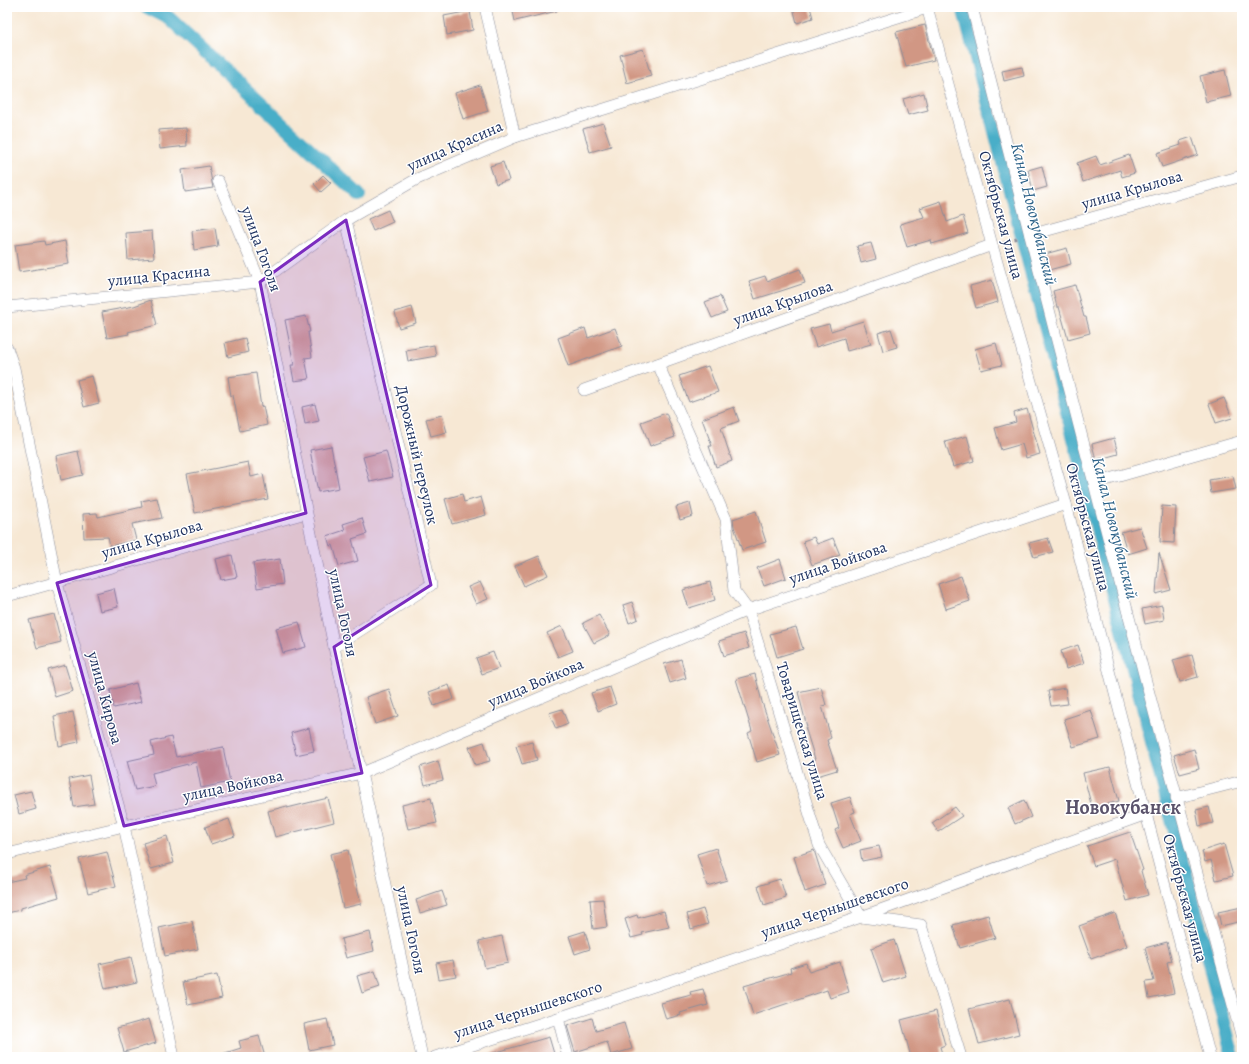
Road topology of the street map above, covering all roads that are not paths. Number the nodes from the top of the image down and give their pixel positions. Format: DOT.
graph roads {
  1 [pos="485,7"];
  2 [pos="927,7"];
  3 [pos="972,7"];
  4 [pos="515,137"];
  5 [pos="1242,176"];
  6 [pos="218,181"];
  7 [pos="346,220"];
  8 [pos="1030,235"];
  9 [pos="992,245"];
  10 [pos="260,282"];
  11 [pos="7,307"];
  12 [pos="7,348"];
  13 [pos="658,364"];
  14 [pos="584,390"];
  15 [pos="1242,441"];
  16 [pos="1095,483"];
  17 [pos="1066,504"];
  18 [pos="306,513"];
  19 [pos="57,583"];
  20 [pos="7,596"];
  21 [pos="748,610"];
  22 [pos="334,647"];
  23 [pos="362,773"];
  24 [pos="1242,781"];
  25 [pos="1176,798"];
  26 [pos="1148,814"];
  27 [pos="124,826"];
  28 [pos="7,854"];
  29 [pos="861,917"];
  30 [pos="558,1018"];
  31 [pos="1242,1038"];
  32 [pos="174,1057"];
  33 [pos="422,1057"];
  34 [pos="435,1057"];
  35 [pos="568,1057"];
  36 [pos="961,1057"];
  37 [pos="1210,1057"];
  1 -- 4 [label="street"];
  2 -- 4 [label="street, улица Красина"];
  2 -- 9 [label="street, Октябрьская улица"];
  3 -- 8 [label="street, Октябрьская улица"];
  4 -- 7 [label="street, улица Красина"];
  5 -- 8 [label="street, улица Крылова"];
  6 -- 10 [label="street, улица Гоголя"];
  7 -- 10 [label="street, улица Красина"];
  7 -- 22 [label="street, Дорожный переулок"];
  8 -- 16 [label="street, Октябрьская улица"];
  9 -- 13 [label="street, улица Крылова"];
  9 -- 17 [label="street, Октябрьская улица"];
  10 -- 11 [label="street, улица Красина"];
  10 -- 18 [label="street, улица Гоголя"];
  12 -- 19 [label="street, улица Кирова"];
  13 -- 14 [label="street, улица Крылова"];
  13 -- 21 [label="street, Товарищеская улица"];
  15 -- 16 [label="street"];
  16 -- 25 [label="street, Октябрьская улица"];
  17 -- 21 [label="street, улица Войкова"];
  17 -- 26 [label="street, Октябрьская улица"];
  18 -- 19 [label="street, улица Крылова"];
  18 -- 22 [label="street, улица Гоголя"];
  19 -- 20 [label="street, улица Крылова"];
  19 -- 27 [label="street, улица Кирова"];
  21 -- 23 [label="street, улица Войкова"];
  21 -- 29 [label="street, Товарищеская улица"];
  22 -- 23 [label="street, улица Гоголя"];
  23 -- 27 [label="street, улица Войкова"];
  23 -- 33 [label="street, улица Гоголя"];
  24 -- 25 [label="street"];
  25 -- 31 [label="street, Октябрьская улица"];
  26 -- 29 [label="street, улица Чернышевского"];
  26 -- 37 [label="street, Октябрьская улица"];
  27 -- 28 [label="street, улица Войкова"];
  27 -- 32 [label="street, улица Кирова"];
  29 -- 30 [label="street, улица Чернышевского"];
  29 -- 36 [label="street"];
  30 -- 34 [label="street, улица Чернышевского"];
  30 -- 35 [label="street"];
}
